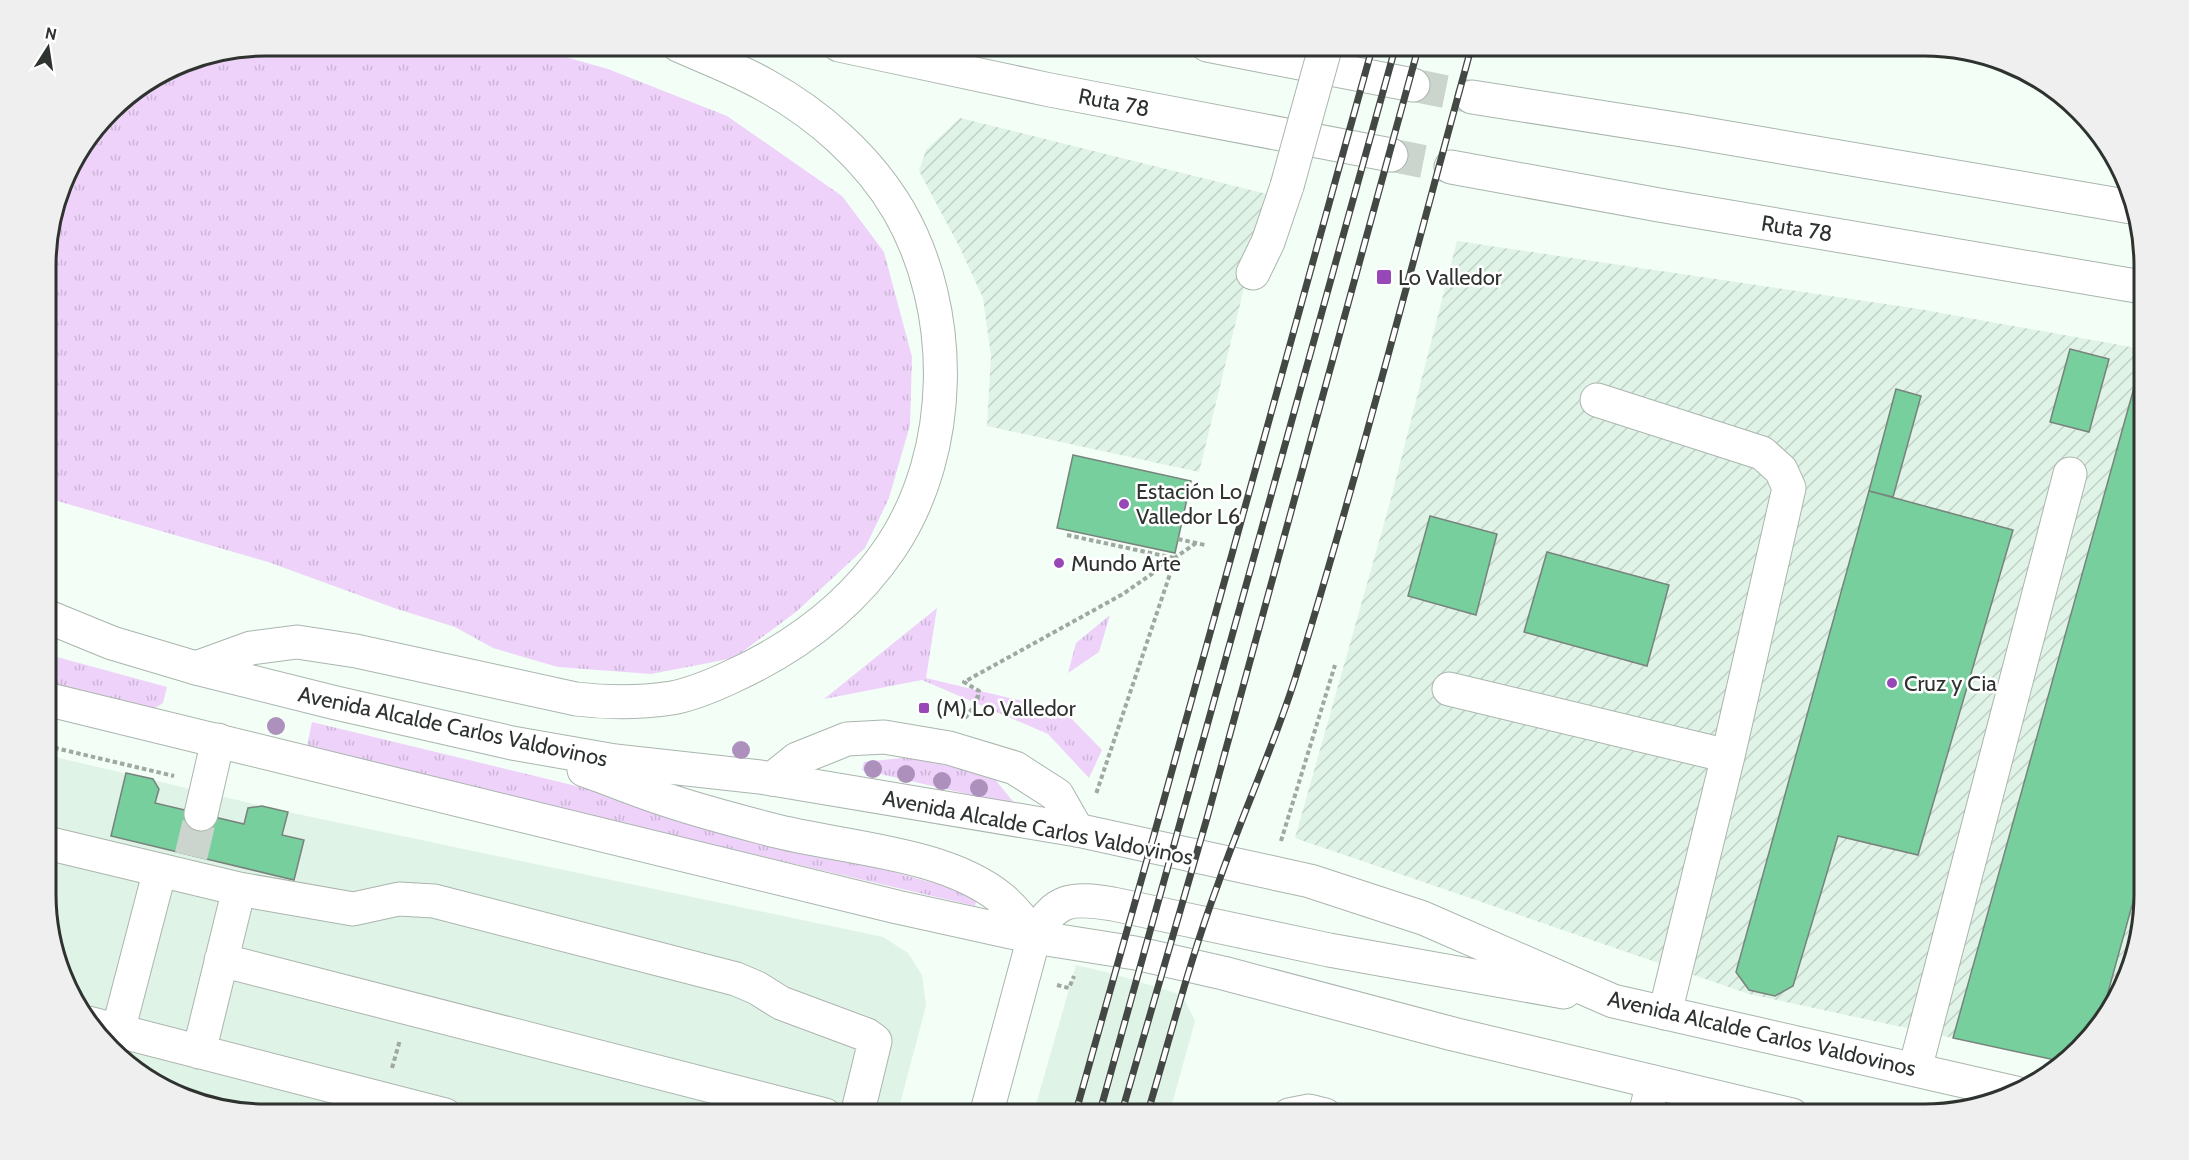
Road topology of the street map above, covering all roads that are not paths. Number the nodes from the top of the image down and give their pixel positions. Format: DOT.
graph roads {
  1 [pos="702,56"];
  2 [pos="891,56"];
  3 [pos="1262,56"];
  4 [pos="1323,56"];
  5 [pos="1413,86"];
  6 [pos="1472,97"];
  7 [pos="1391,154"];
  8 [pos="1451,167"];
  9 [pos="2124,206"];
  10 [pos="1253,273"];
  11 [pos="2134,286"];
  12 [pos="1597,400"];
  13 [pos="2070,474"];
  14 [pos="56,620"];
  15 [pos="196,668"];
  16 [pos="1449,689"];
  17 [pos="56,701"];
  18 [pos="218,740"];
  19 [pos="512,743"];
  20 [pos="1728,756"];
  21 [pos="772,779"];
  22 [pos="205,799"];
  23 [pos="1077,830"];
  24 [pos="56,845"];
  25 [pos="180,868"];
  26 [pos="239,889"];
  27 [pos="1034,937"];
  28 [pos="221,960"];
  29 [pos="1613,1001"];
  30 [pos="1665,1013"];
  31 [pos="103,1027"];
  32 [pos="199,1052"];
  33 [pos="1915,1069"];
  34 [pos="1653,1082"];
  35 [pos="2000,1089"];
  36 [pos="402,1104"];
  37 [pos="782,1104"];
  38 [pos="860,1104"];
  39 [pos="989,1104"];
  40 [pos="1648,1104"];
  41 [pos="1746,1104"];
  1 -- 15 [label="main road"];
  2 -- 7 [label="main road, Ruta 78"];
  3 -- 5 [label="main road"];
  4 -- 10 [label="main road, bridge"];
  6 -- 9 [label="main road"];
  8 -- 11 [label="main road, Ruta 78"];
  12 -- 20 [label="main road"];
  13 -- 33 [label="main road"];
  14 -- 15 [label="main road, Avenida Alcalde Carlos Valdovinos"];
  15 -- 19 [label="main road, Avenida Alcalde Carlos Valdovinos"];
  16 -- 20 [label="main road"];
  17 -- 18 [label="main road"];
  18 -- 22 [label="main road"];
  18 -- 27 [label="main road"];
  19 -- 21 [label="main road, Avenida Alcalde Carlos Valdovinos"];
  19 -- 27 [label="main road"];
  20 -- 30 [label="main road"];
  21 -- 23 [label="main road, Avenida Alcalde Carlos Valdovinos"];
  21 -- 23 [label="main road"];
  23 -- 29 [label="main road, Avenida Alcalde Carlos Valdovinos"];
  24 -- 25 [label="main road"];
  25 -- 26 [label="main road"];
  25 -- 31 [label="main road"];
  26 -- 28 [label="main road"];
  26 -- 38 [label="main road"];
  27 -- 29 [label="main road"];
  27 -- 34 [label="main road"];
  27 -- 39 [label="main road"];
  28 -- 32 [label="main road"];
  28 -- 37 [label="main road"];
  29 -- 30 [label="main road, Avenida Alcalde Carlos Valdovinos"];
  30 -- 33 [label="main road, Avenida Alcalde Carlos Valdovinos"];
  31 -- 32 [label="main road"];
  32 -- 36 [label="main road"];
  33 -- 35 [label="main road, Avenida Alcalde Carlos Valdovinos"];
  34 -- 40 [label="main road"];
  34 -- 41 [label="main road"];
}
